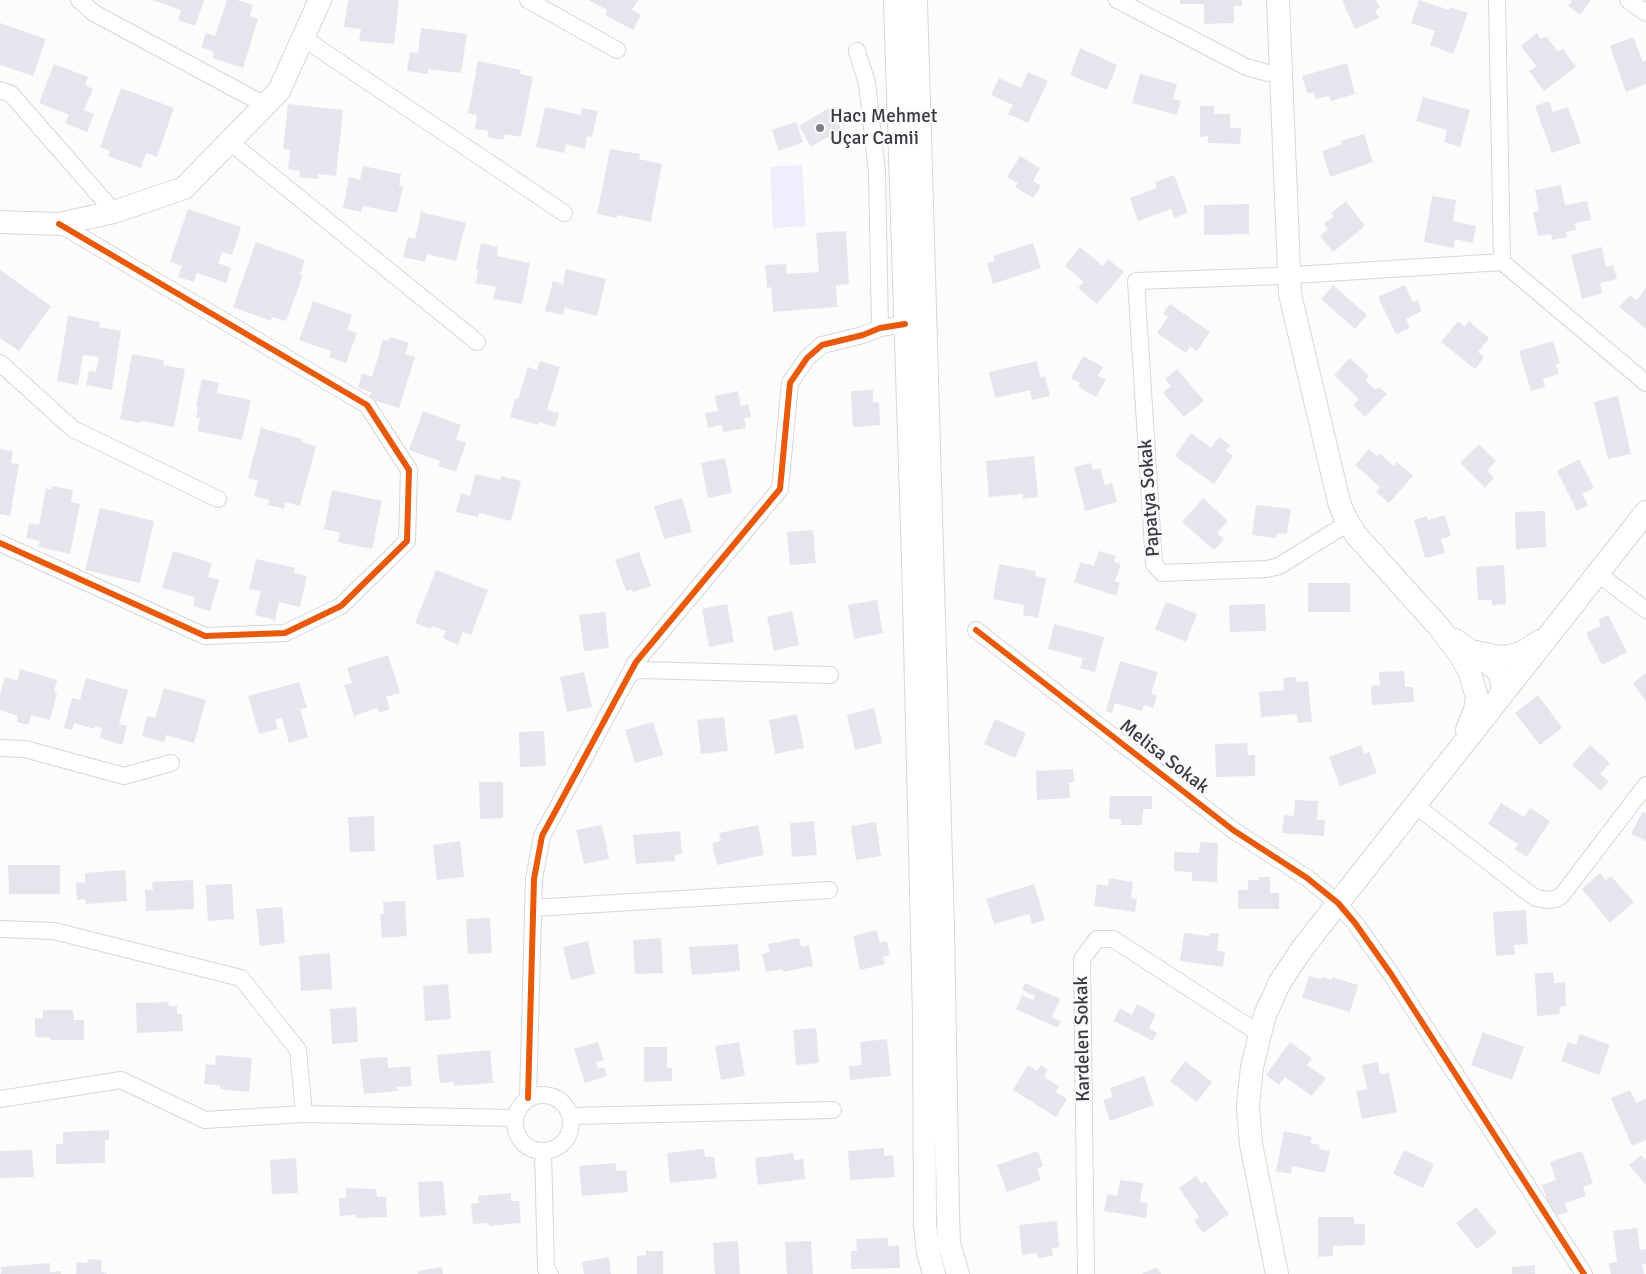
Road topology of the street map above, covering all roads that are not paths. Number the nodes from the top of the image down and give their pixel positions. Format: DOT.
graph roads {
  1 [pos="79,0"];
  2 [pos="320,0"];
  3 [pos="528,0"];
  4 [pos="895,0"];
  5 [pos="916,0"];
  6 [pos="1117,0"];
  7 [pos="1278,0"];
  8 [pos="1497,0"];
  9 [pos="1628,0"];
  10 [pos="1646,13"];
  11 [pos="303,38"];
  12 [pos="616,50"];
  13 [pos="858,51"];
  14 [pos="1281,73"];
  15 [pos="0,90"];
  16 [pos="265,105"];
  17 [pos="230,142"];
  18 [pos="114,212"];
  19 [pos="564,213"];
  20 [pos="0,222"];
  21 [pos="60,224"];
  22 [pos="1502,262"];
  23 [pos="1289,276"];
  24 [pos="905,324"];
  25 [pos="880,328"];
  26 [pos="477,342"];
  27 [pos="0,362"];
  28 [pos="1646,383"];
  29 [pos="218,498"];
  30 [pos="1646,512"];
  31 [pos="1348,523"];
  32 [pos="0,543"];
  33 [pos="1597,574"];
  34 [pos="1646,610"];
  35 [pos="1439,627"];
  36 [pos="976,630"];
  37 [pos="1549,634"];
  38 [pos="1471,651"];
  39 [pos="630,674"];
  40 [pos="830,675"];
  41 [pos="1499,698"];
  42 [pos="1462,745"];
  43 [pos="0,748"];
  44 [pos="172,763"];
  45 [pos="1646,786"];
  46 [pos="1415,805"];
  47 [pos="828,890"];
  48 [pos="1338,903"];
  49 [pos="533,908"];
  50 [pos="0,928"];
  51 [pos="1260,1034"];
  52 [pos="528,1098"];
  53 [pos="0,1099"];
  54 [pos="833,1110"];
  55 [pos="304,1114"];
  56 [pos="571,1116"];
  57 [pos="515,1118"];
  58 [pos="543,1152"];
  59 [pos="949,1244"];
  60 [pos="928,1252"];
  61 [pos="550,1274"];
  62 [pos="934,1274"];
  63 [pos="958,1274"];
  64 [pos="1086,1274"];
  65 [pos="1277,1274"];
  66 [pos="1584,1274"];
  1 -- 16 [label="street"];
  2 -- 11 [label="main road"];
  3 -- 12 [label="street"];
  4 -- 24 [label="main road"];
  5 -- 59 [label="main road"];
  6 -- 14 [label="street"];
  7 -- 14 [label="main road"];
  8 -- 22 [label="street"];
  9 -- 10 [label="street"];
  11 -- 16 [label="main road"];
  11 -- 19 [label="street"];
  13 -- 25 [label="street"];
  14 -- 23 [label="main road"];
  15 -- 18 [label="street"];
  16 -- 17 [label="main road"];
  17 -- 18 [label="main road"];
  17 -- 26 [label="street"];
  18 -- 21 [label="main road"];
  20 -- 21 [label="main road"];
  21 -- 32 [label="street"];
  22 -- 23 [label="street"];
  22 -- 28 [label="street"];
  23 -- 31 [label="main road"];
  23 -- 31 [label="street, Papatya Sokak"];
  24 -- 25 [label="street"];
  24 -- 60 [label="main road"];
  25 -- 39 [label="street"];
  27 -- 29 [label="street"];
  30 -- 33 [label="main road"];
  31 -- 35 [label="main road"];
  33 -- 34 [label="street"];
  33 -- 37 [label="main road"];
  35 -- 38 [label="main road"];
  35 -- 42 [label="main road"];
  36 -- 48 [label="street, Melisa Sokak"];
  37 -- 38 [label="main road"];
  37 -- 41 [label="main road"];
  38 -- 41 [label="main road"];
  39 -- 40 [label="street"];
  39 -- 49 [label="street"];
  41 -- 42 [label="main road"];
  42 -- 46 [label="main road"];
  43 -- 44 [label="street"];
  45 -- 46 [label="street"];
  46 -- 48 [label="main road"];
  47 -- 49 [label="street"];
  48 -- 51 [label="main road"];
  48 -- 66 [label="street, Melisa Sokak"];
  49 -- 52 [label="street"];
  50 -- 55 [label="street"];
  51 -- 64 [label="street, Kardelen Sokak"];
  51 -- 65 [label="main road"];
  52 -- 56 [label="street"];
  52 -- 57 [label="street"];
  53 -- 55 [label="street"];
  54 -- 56 [label="street"];
  55 -- 57 [label="street"];
  56 -- 58 [label="street"];
  57 -- 58 [label="street"];
  58 -- 61 [label="street"];
  59 -- 60 [label="main road"];
  59 -- 63 [label="main road"];
  60 -- 62 [label="main road"];
}
